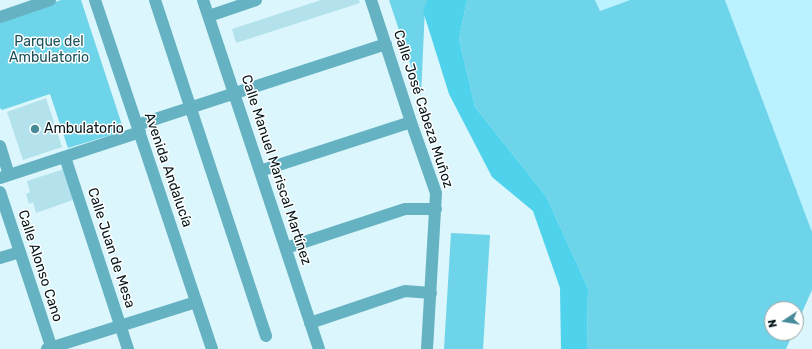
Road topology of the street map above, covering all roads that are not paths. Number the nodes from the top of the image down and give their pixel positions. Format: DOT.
graph roads {
  1 [pos="50,0"];
  2 [pos="95,0"];
  3 [pos="155,0"];
  4 [pos="203,0"];
  5 [pos="256,0"];
  6 [pos="371,0"];
  7 [pos="209,16"];
  8 [pos="0,17"];
  9 [pos="386,44"];
  10 [pos="235,93"];
  11 [pos="191,108"];
  12 [pos="411,122"];
  13 [pos="138,129"];
  14 [pos="0,146"];
  15 [pos="65,157"];
  16 [pos="260,171"];
  17 [pos="5,177"];
  18 [pos="0,192"];
  19 [pos="436,209"];
  20 [pos="286,248"];
  21 [pos="20,252"];
  22 [pos="0,258"];
  23 [pos="431,293"];
  24 [pos="196,302"];
  25 [pos="310,323"];
  26 [pos="120,326"];
  27 [pos="266,336"];
  28 [pos="50,348"];
  29 [pos="128,349"];
  30 [pos="212,349"];
  31 [pos="319,349"];
  32 [pos="427,349"];
  1 -- 8 [label="street"];
  2 -- 13 [label="street, Avenida Andalucía"];
  3 -- 11 [label="street"];
  4 -- 7 [label="street, Calle Manuel Mariscal Martínez"];
  5 -- 7 [label="street"];
  6 -- 9 [label="street, Calle José Cabeza Muñoz"];
  7 -- 10 [label="street, Calle Manuel Mariscal Martínez"];
  9 -- 10 [label="street"];
  9 -- 12 [label="street, Calle José Cabeza Muñoz"];
  10 -- 11 [label="street"];
  10 -- 16 [label="street, Calle Manuel Mariscal Martínez"];
  11 -- 13 [label="street"];
  11 -- 27 [label="street"];
  12 -- 16 [label="street"];
  12 -- 19 [label="street, Calle José Cabeza Muñoz"];
  13 -- 15 [label="street"];
  13 -- 24 [label="street, Avenida Andalucía"];
  14 -- 17 [label="street"];
  15 -- 17 [label="street"];
  15 -- 26 [label="street, Calle Juan de Mesa"];
  16 -- 20 [label="street, Calle Manuel Mariscal Martínez"];
  18 -- 21 [label="street, Calle Alonso Cano"];
  19 -- 20 [label="street"];
  19 -- 23 [label="street, Calle José Cabeza Muñoz"];
  20 -- 25 [label="street, Calle Manuel Mariscal Martínez"];
  21 -- 22 [label="street"];
  21 -- 28 [label="street, Calle Alonso Cano"];
  23 -- 25 [label="street"];
  23 -- 32 [label="street, Calle José Cabeza Muñoz"];
  24 -- 26 [label="street"];
  24 -- 30 [label="street, Avenida Andalucía"];
  25 -- 31 [label="street, Calle Manuel Mariscal Martínez"];
  26 -- 28 [label="street"];
  26 -- 29 [label="street, Calle Juan de Mesa"];
}
